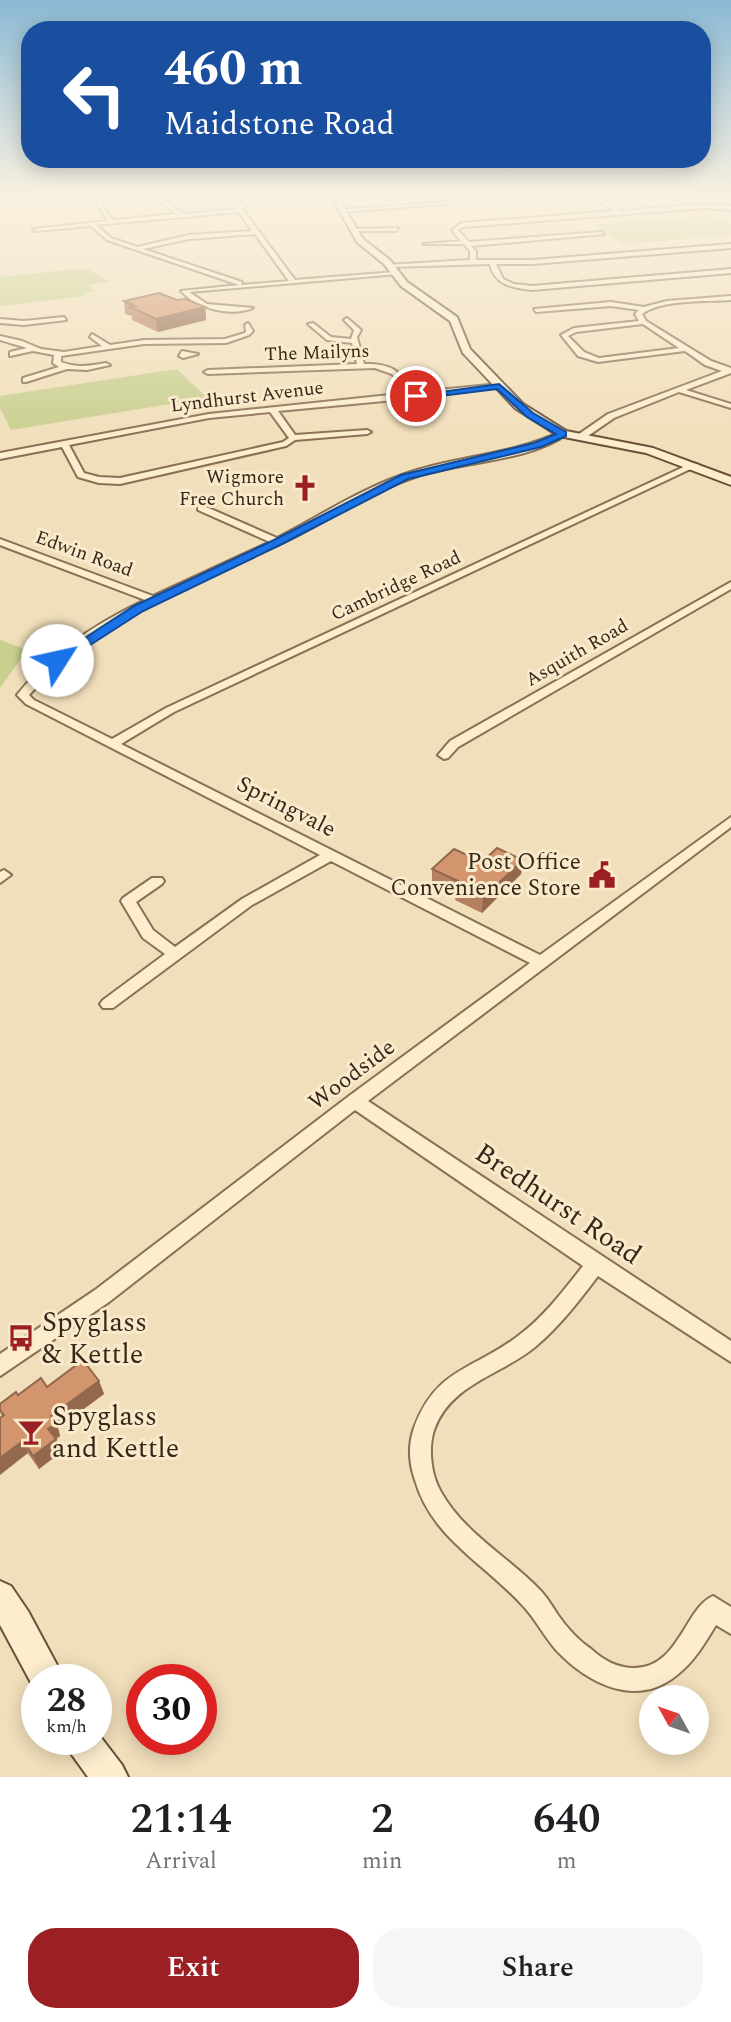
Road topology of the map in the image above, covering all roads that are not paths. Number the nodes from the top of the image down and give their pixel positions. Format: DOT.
graph roads {
  1 [pos="221,277"];
  2 [pos="289,277"];
  3 [pos="332,277"];
  4 [pos="399,277"];
  5 [pos="498,277"];
  6 [pos="662,277"];
  7 [pos="293,282"];
  8 [pos="245,285"];
  9 [pos="731,298"];
  10 [pos="250,308"];
  11 [pos="643,309"];
  12 [pos="536,310"];
  13 [pos="64,319"];
  14 [pos="346,320"];
  15 [pos="0,321"];
  16 [pos="644,322"];
  17 [pos="311,324"];
  18 [pos="258,326"];
  19 [pos="0,338"];
  20 [pos="82,338"];
  21 [pos="355,341"];
  22 [pos="190,342"];
  23 [pos="107,346"];
  24 [pos="32,349"];
  25 [pos="686,349"];
  26 [pos="58,354"];
  27 [pos="194,354"];
  28 [pos="11,355"];
  29 [pos="106,365"];
  30 [pos="361,366"];
  31 [pos="65,367"];
  32 [pos="731,371"];
  33 [pos="208,372"];
  34 [pos="26,380"];
  35 [pos="499,386"];
  36 [pos="682,391"];
  37 [pos="416,396"];
  38 [pos="731,405"];
  39 [pos="272,409"];
  40 [pos="367,432"];
  41 [pos="563,434"];
  42 [pos="582,436"];
  43 [pos="293,438"];
  44 [pos="64,443"];
  45 [pos="0,456"];
  46 [pos="695,465"];
  47 [pos="731,481"];
  48 [pos="201,508"];
  49 [pos="0,542"];
  50 [pos="278,542"];
  51 [pos="731,584"];
  52 [pos="155,600"];
  53 [pos="114,743"];
  54 [pos="444,755"];
  55 [pos="731,821"];
  56 [pos="332,854"];
  57 [pos="157,881"];
  58 [pos="176,955"];
  59 [pos="541,962"];
  60 [pos="107,1004"];
  61 [pos="355,1101"];
  62 [pos="596,1264"];
  63 [pos="731,1352"];
  64 [pos="0,1366"];
  65 [pos="0,1597"];
  66 [pos="731,1622"];
  67 [pos="39,1664"];
  68 [pos="93,1755"];
  69 [pos="110,1777"];
  1 -- 8 [label="street"];
  2 -- 7 [label="street"];
  3 -- 7 [label="street"];
  4 -- 35 [label="street"];
  5 -- 6 [label="street"];
  7 -- 8 [label="street"];
  8 -- 10 [label="street"];
  9 -- 11 [label="street"];
  11 -- 12 [label="street"];
  11 -- 16 [label="street"];
  13 -- 15 [label="street"];
  14 -- 21 [label="street"];
  16 -- 25 [label="street"];
  16 -- 25 [label="street"];
  17 -- 21 [label="street"];
  18 -- 22 [label="street"];
  19 -- 24 [label="street"];
  20 -- 23 [label="street"];
  21 -- 30 [label="street"];
  22 -- 23 [label="street"];
  22 -- 27 [label="street"];
  23 -- 26 [label="street"];
  24 -- 26 [label="street"];
  24 -- 28 [label="street"];
  25 -- 32 [label="street"];
  26 -- 31 [label="street"];
  29 -- 31 [label="street"];
  30 -- 33 [label="street, The Mailyns"];
  30 -- 37 [label="street, The Mailyns"];
  31 -- 34 [label="street"];
  32 -- 36 [label="street"];
  35 -- 37 [label="street, Lyndhurst Avenue"];
  35 -- 41 [label="street"];
  36 -- 38 [label="street"];
  36 -- 42 [label="street"];
  37 -- 39 [label="street, Lyndhurst Avenue"];
  39 -- 43 [label="street"];
  39 -- 44 [label="street, Lyndhurst Avenue"];
  40 -- 43 [label="street"];
  41 -- 42 [label="street"];
  41 -- 50 [label="street"];
  42 -- 46 [label="street"];
  43 -- 44 [label="street"];
  44 -- 45 [label="street, Lyndhurst Avenue"];
  46 -- 47 [label="street"];
  46 -- 53 [label="street, Cambridge Road"];
  48 -- 50 [label="street"];
  49 -- 52 [label="street, Edwin Road"];
  50 -- 52 [label="street"];
  51 -- 54 [label="street, Asquith Road"];
  52 -- 53 [label="street, Springvale"];
  53 -- 56 [label="street, Springvale"];
  55 -- 59 [label="street, Woodside"];
  56 -- 58 [label="street"];
  56 -- 59 [label="street, Springvale"];
  57 -- 58 [label="street"];
  58 -- 60 [label="street"];
  59 -- 61 [label="street, Woodside"];
  61 -- 62 [label="street, Bredhurst Road"];
  61 -- 64 [label="street, Woodside"];
  62 -- 63 [label="street, Bredhurst Road"];
  62 -- 66 [label="street"];
  65 -- 67 [label="street"];
  68 -- 69 [label="street"];
}
